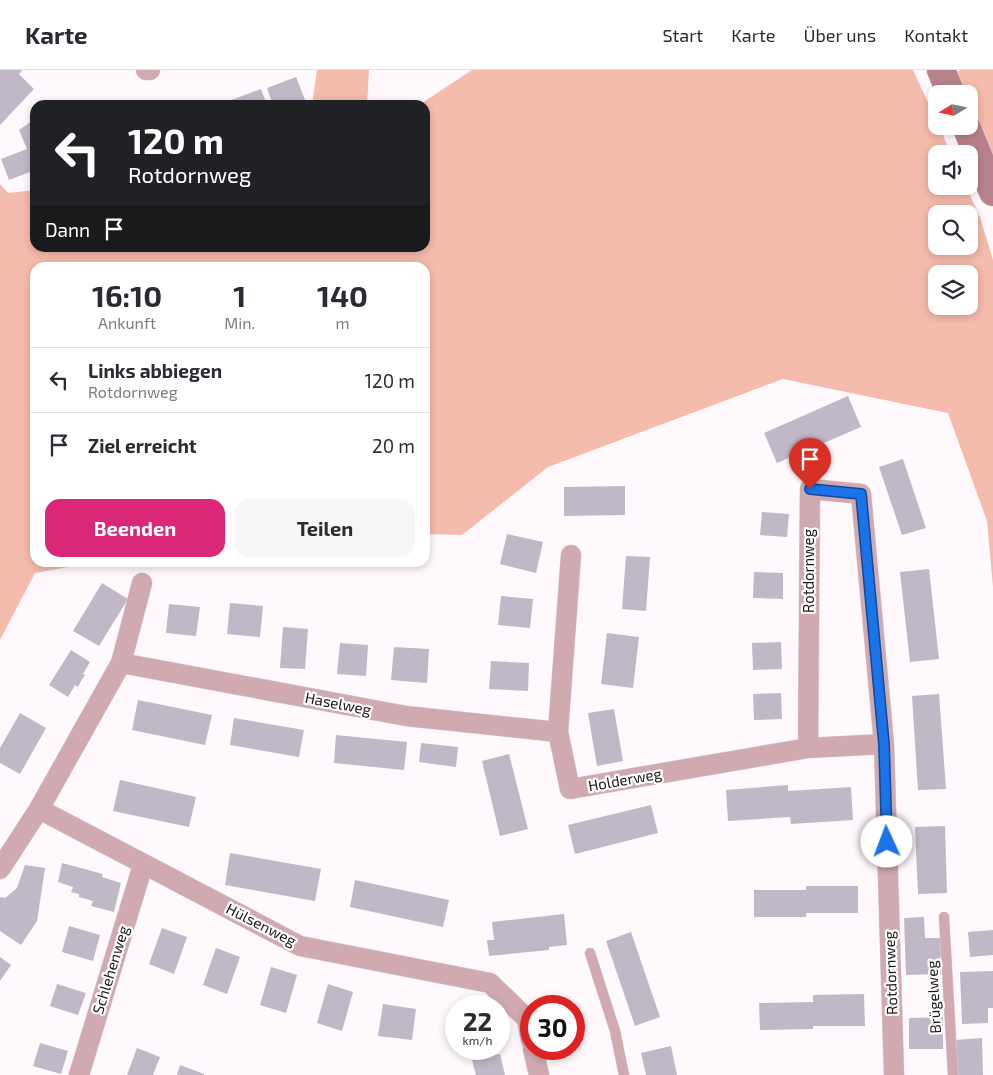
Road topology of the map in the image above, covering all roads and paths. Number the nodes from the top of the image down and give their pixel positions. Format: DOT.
graph roads {
  1 [pos="146,70"];
  2 [pos="150,70"];
  3 [pos="941,70"];
  4 [pos="947,85"];
  5 [pos="970,135"];
  6 [pos="993,192"];
  7 [pos="571,555"];
  8 [pos="142,583"];
  9 [pos="121,663"];
  10 [pos="558,732"];
  11 [pos="884,744"];
  12 [pos="808,748"];
  13 [pos="40,809"];
  14 [pos="143,865"];
  15 [pos="0,869"];
  16 [pos="944,917"];
  17 [pos="590,954"];
  18 [pos="520,1012"];
  19 [pos="536,1060"];
  20 [pos="79,1075"];
  21 [pos="539,1075"];
  22 [pos="624,1075"];
  23 [pos="894,1075"];
  24 [pos="953,1075"];
  1 -- 2 [label="street"];
  3 -- 4 [label="street"];
  5 -- 6 [label="street"];
  7 -- 10 [label="street, Holderweg"];
  8 -- 9 [label="street"];
  9 -- 10 [label="street, Haselweg"];
  9 -- 13 [label="street"];
  10 -- 12 [label="street, Holderweg"];
  11 -- 12 [label="street, Holderweg"];
  11 -- 12 [label="street, Rotdornweg"];
  11 -- 23 [label="street, Rotdornweg"];
  13 -- 14 [label="street, Hülsenweg"];
  13 -- 15 [label="street"];
  14 -- 18 [label="street, Hülsenweg"];
  14 -- 20 [label="street, Schlehenweg"];
  16 -- 24 [label="lane, Brügelweg"];
  17 -- 22 [label="lane"];
  19 -- 21 [label="street"];
}
